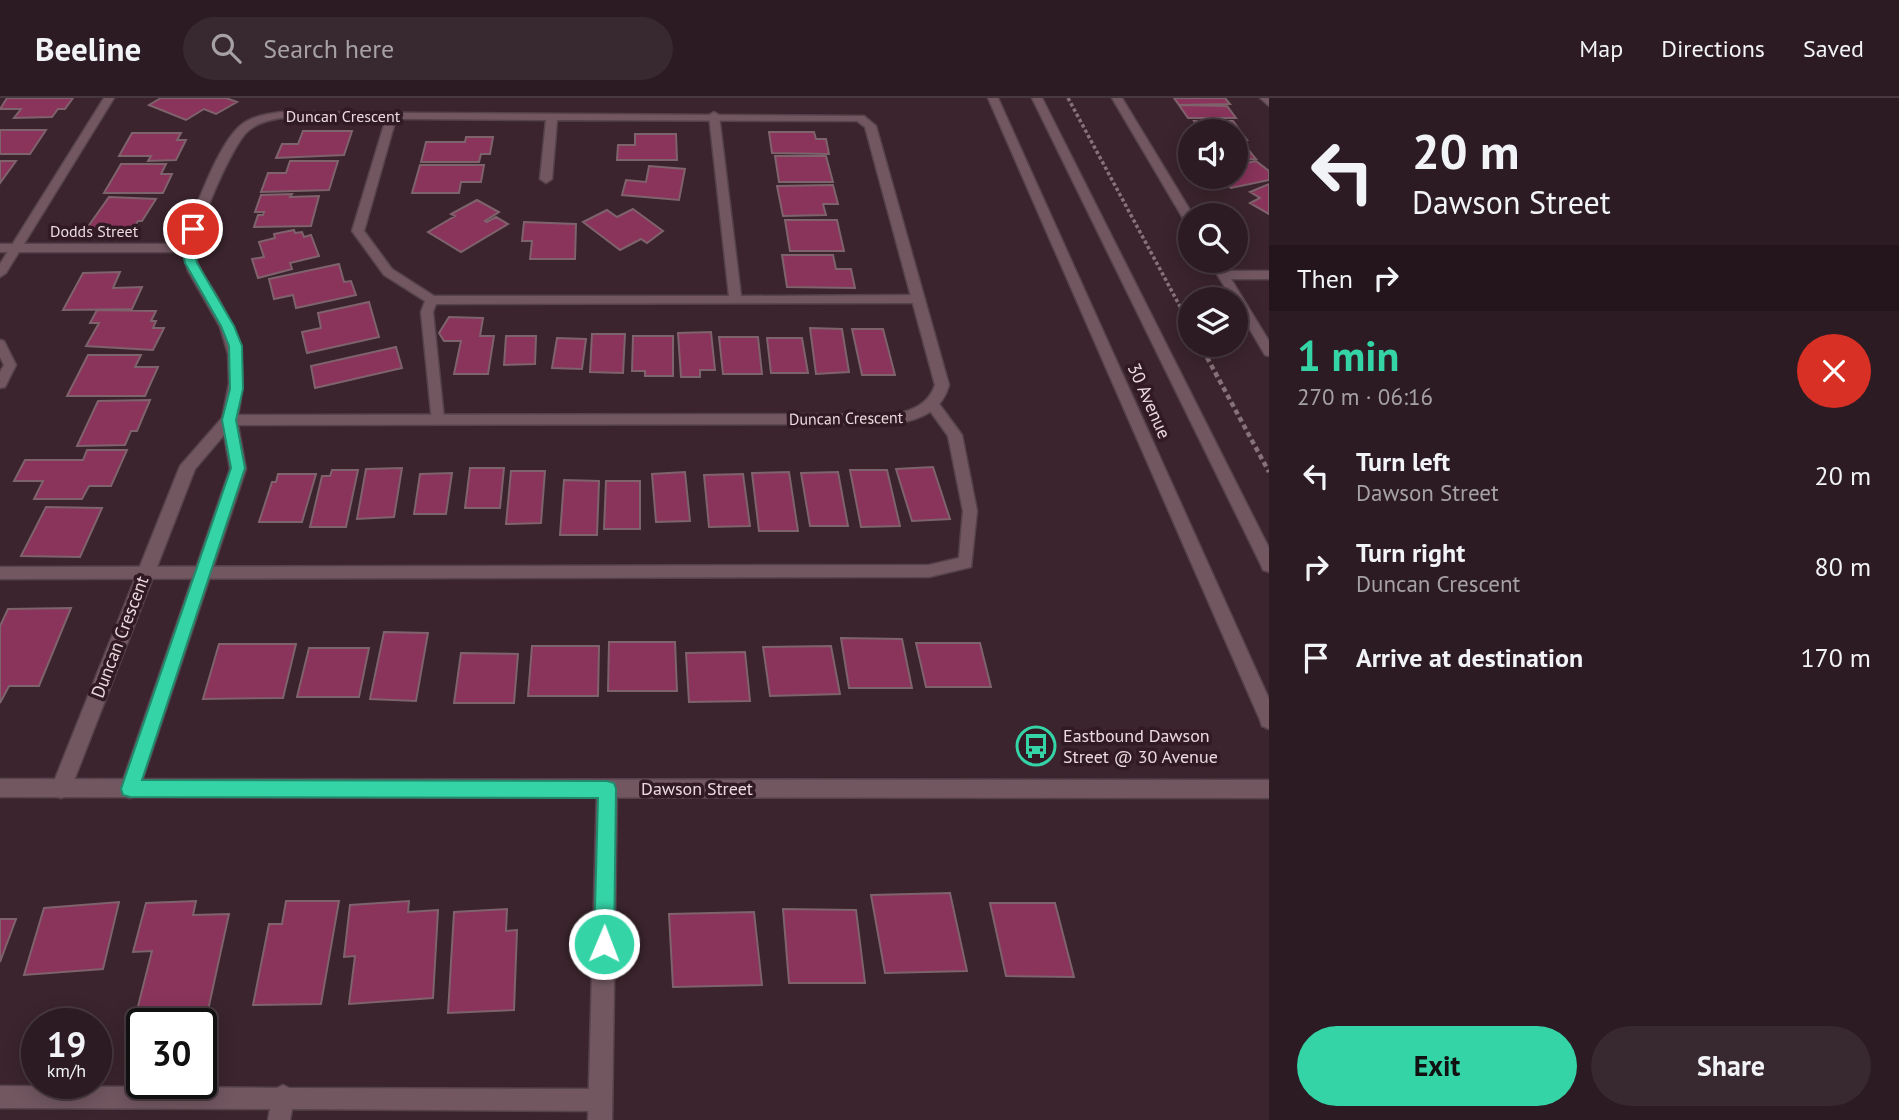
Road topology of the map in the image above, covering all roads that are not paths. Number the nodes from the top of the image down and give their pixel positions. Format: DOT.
graph roads {
  1 [pos="109,98"];
  2 [pos="993,98"];
  3 [pos="1037,98"];
  4 [pos="1117,98"];
  5 [pos="1265,98"];
  6 [pos="1269,103"];
  7 [pos="392,115"];
  8 [pos="552,115"];
  9 [pos="715,116"];
  10 [pos="546,179"];
  11 [pos="1180,203"];
  12 [pos="0,248"];
  13 [pos="15,248"];
  14 [pos="188,248"];
  15 [pos="0,273"];
  16 [pos="1223,275"];
  17 [pos="1269,275"];
  18 [pos="735,298"];
  19 [pos="919,299"];
  20 [pos="431,300"];
  21 [pos="0,344"];
  22 [pos="1269,352"];
  23 [pos="0,384"];
  24 [pos="932,404"];
  25 [pos="437,419"];
  26 [pos="229,420"];
  27 [pos="1269,565"];
  28 [pos="145,572"];
  29 [pos="203,572"];
  30 [pos="0,573"];
  31 [pos="1269,720"];
  32 [pos="0,789"];
  33 [pos="61,789"];
  34 [pos="130,789"];
  35 [pos="607,789"];
  36 [pos="1269,789"];
  37 [pos="284,1096"];
  38 [pos="0,1097"];
  39 [pos="600,1110"];
  40 [pos="279,1120"];
  1 -- 13 [label="lane"];
  2 -- 31 [label="street, 30 Avenue"];
  3 -- 27 [label="street, 30 Avenue"];
  4 -- 11 [label="lane"];
  5 -- 6 [label="street"];
  7 -- 8 [label="street, Duncan Crescent"];
  7 -- 14 [label="street, Duncan Crescent"];
  7 -- 20 [label="lane"];
  8 -- 9 [label="street, Duncan Crescent"];
  8 -- 10 [label="street"];
  9 -- 18 [label="lane"];
  9 -- 19 [label="street, Duncan Crescent"];
  12 -- 13 [label="street, Dodds Street"];
  13 -- 14 [label="street, Dodds Street"];
  13 -- 15 [label="lane"];
  14 -- 26 [label="street"];
  16 -- 17 [label="lane"];
  16 -- 22 [label="lane"];
  18 -- 19 [label="lane"];
  18 -- 20 [label="lane"];
  19 -- 24 [label="street, Duncan Crescent"];
  20 -- 25 [label="lane"];
  21 -- 23 [label="lane"];
  24 -- 25 [label="street, Duncan Crescent"];
  24 -- 29 [label="lane"];
  25 -- 26 [label="street, Duncan Crescent"];
  26 -- 28 [label="street, Duncan Crescent"];
  26 -- 29 [label="street"];
  28 -- 29 [label="lane"];
  28 -- 30 [label="lane"];
  28 -- 33 [label="street, Duncan Crescent"];
  29 -- 34 [label="street"];
  32 -- 33 [label="street, Dawson Street"];
  33 -- 34 [label="street, Dawson Street"];
  34 -- 35 [label="street, Dawson Street"];
  35 -- 36 [label="street, Dawson Street"];
  35 -- 39 [label="street"];
  37 -- 38 [label="lane"];
  37 -- 39 [label="lane"];
  37 -- 40 [label="lane"];
}
